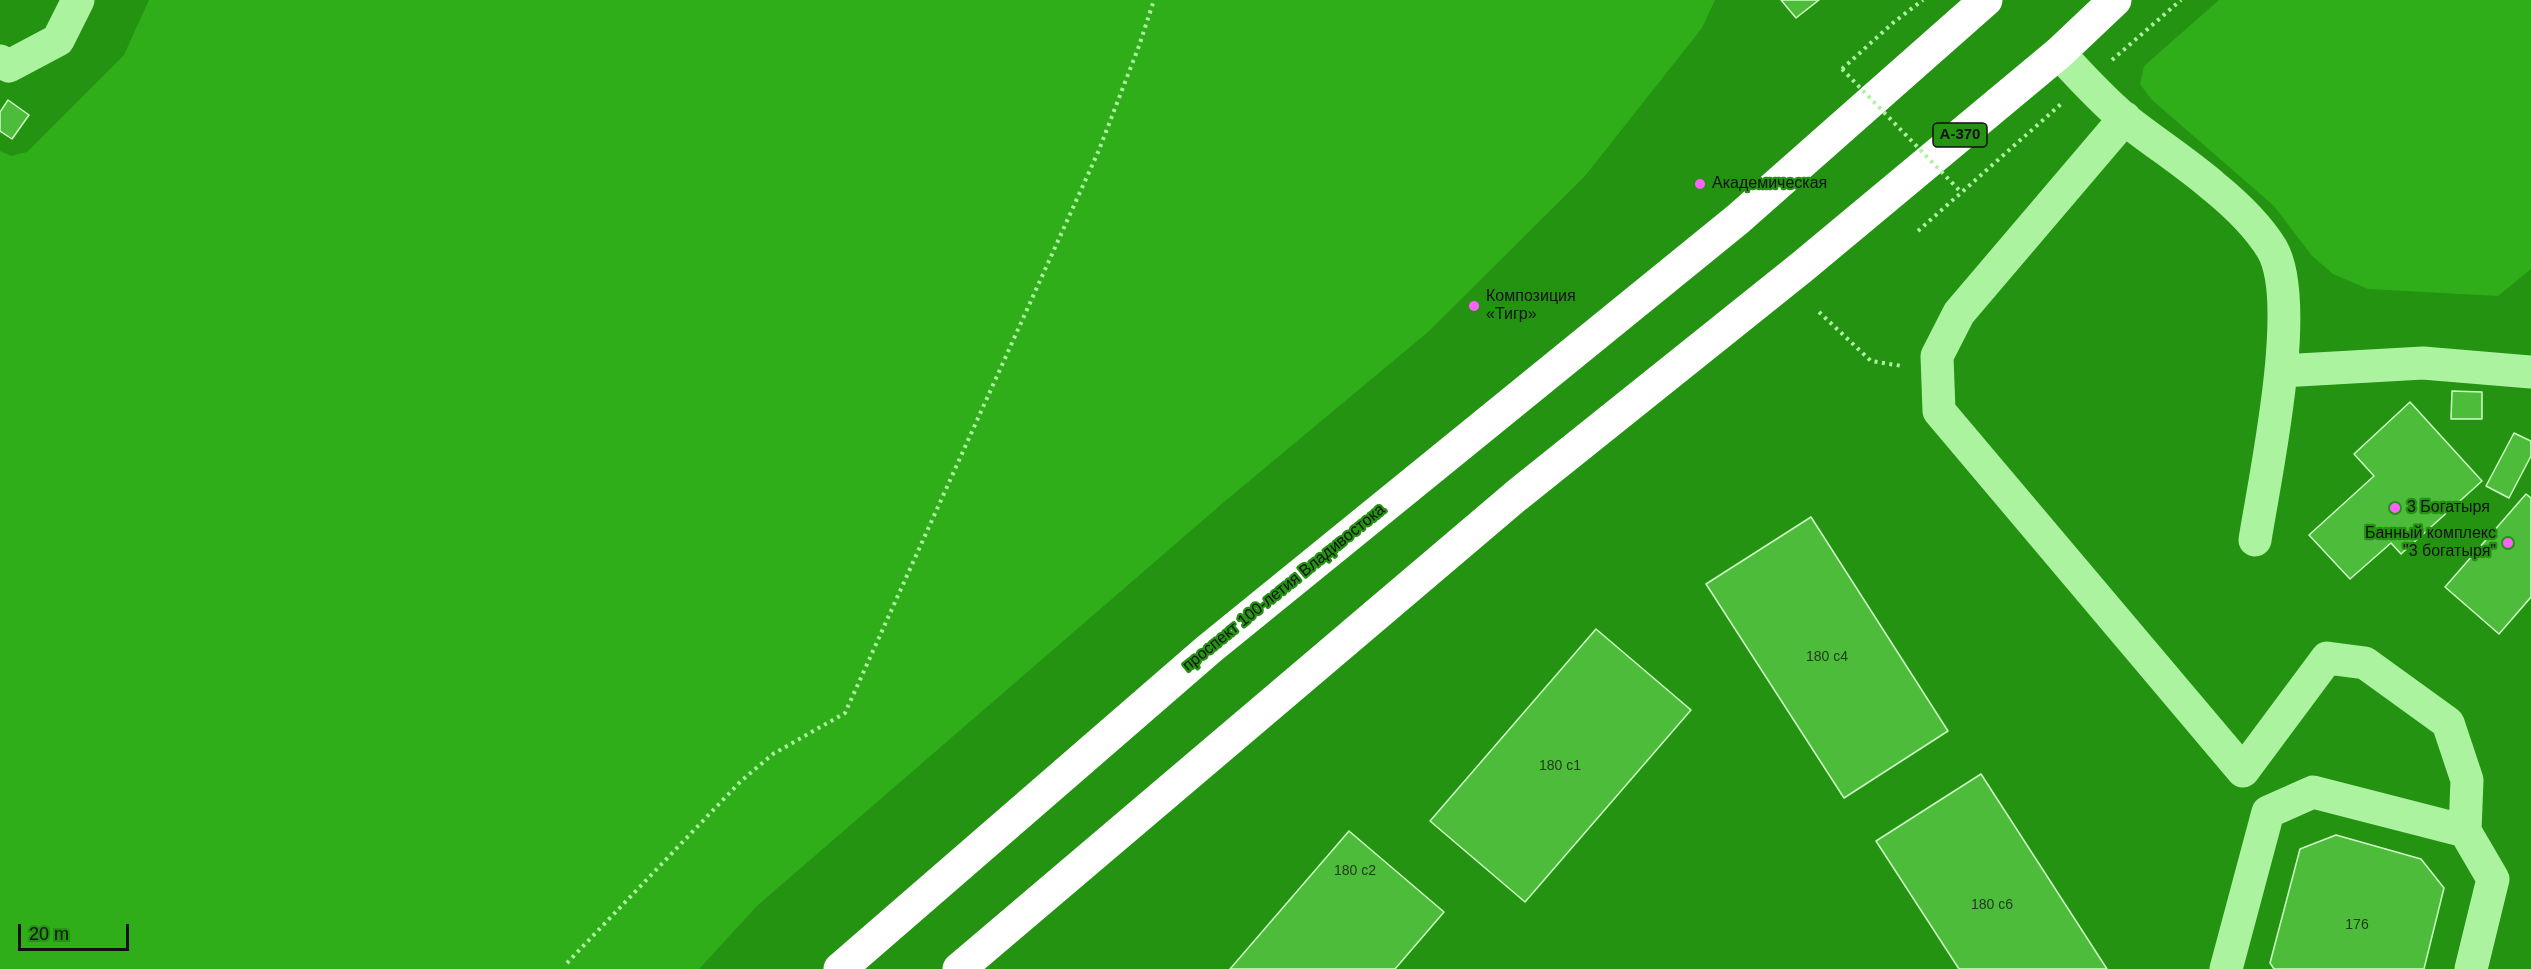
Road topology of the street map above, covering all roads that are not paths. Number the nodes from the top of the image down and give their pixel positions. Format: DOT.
graph roads {
  1 [pos="78,0"];
  2 [pos="1986,0"];
  3 [pos="2115,0"];
  4 [pos="2059,52"];
  5 [pos="0,61"];
  6 [pos="2125,118"];
  7 [pos="2281,371"];
  8 [pos="2531,372"];
  9 [pos="2255,540"];
  10 [pos="2465,831"];
  11 [pos="840,969"];
  12 [pos="959,969"];
  13 [pos="2226,969"];
  14 [pos="2471,969"];
  1 -- 5 [label="lane"];
  2 -- 11 [label="highway, проспект 100-летия Владивостока"];
  3 -- 4 [label="highway, А-370"];
  4 -- 6 [label="lane"];
  4 -- 12 [label="highway, А-370"];
  6 -- 7 [label="lane"];
  6 -- 10 [label="lane"];
  7 -- 8 [label="lane"];
  7 -- 9 [label="lane"];
  10 -- 13 [label="lane"];
  10 -- 14 [label="lane"];
}
